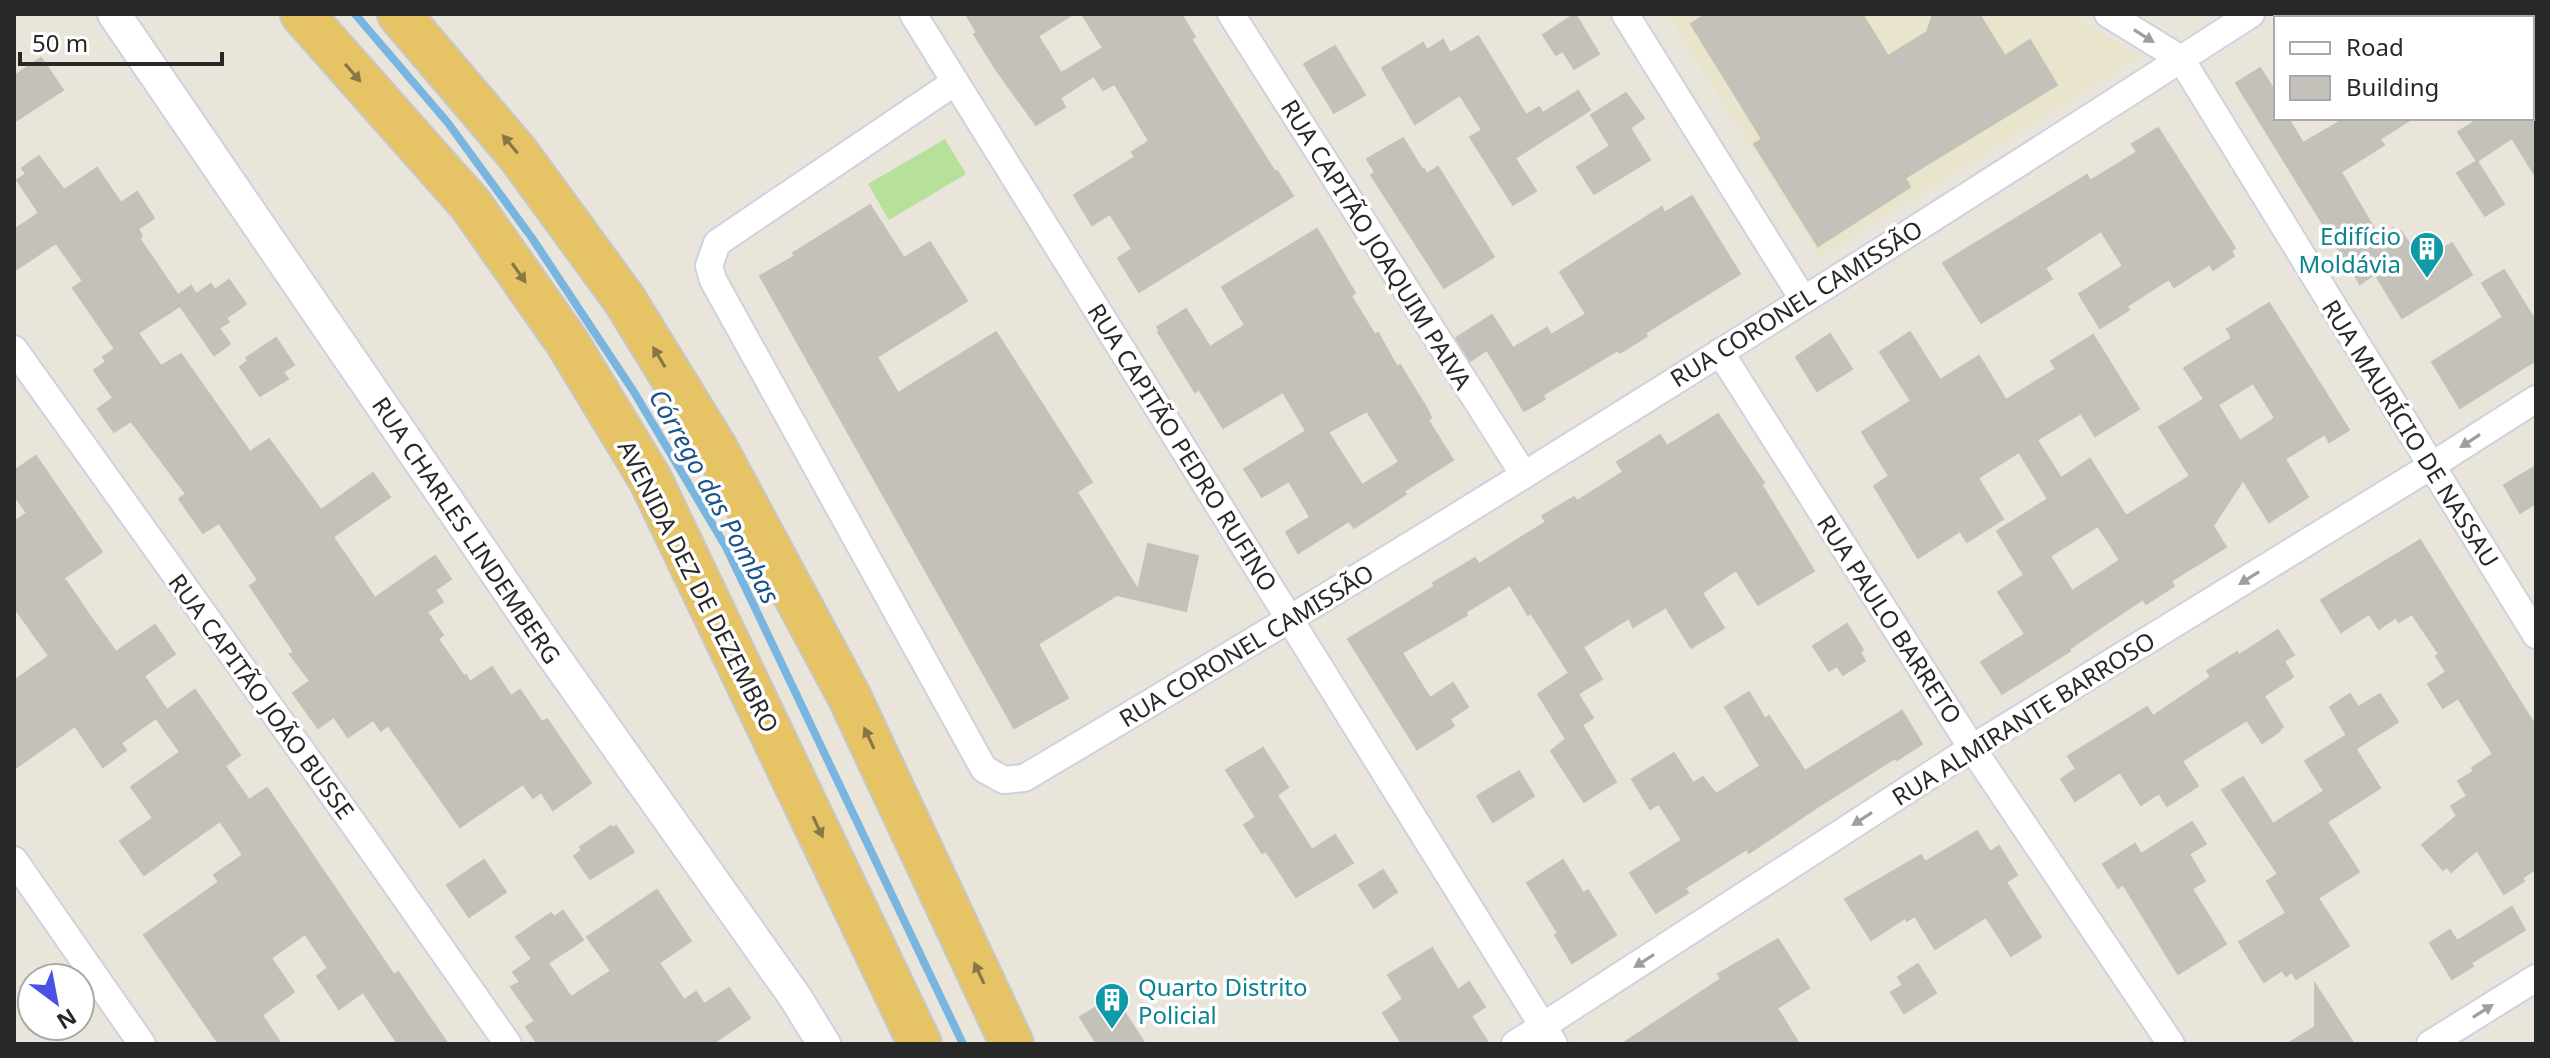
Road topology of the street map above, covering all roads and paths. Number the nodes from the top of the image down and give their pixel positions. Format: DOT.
graph roads {
  1 [pos="114,14"];
  2 [pos="302,14"];
  3 [pos="399,14"];
  4 [pos="913,14"];
  5 [pos="1231,14"];
  6 [pos="1625,14"];
  7 [pos="2108,14"];
  8 [pos="2251,14"];
  9 [pos="2181,59"];
  10 [pos="955,82"];
  11 [pos="1803,299"];
  12 [pos="14,349"];
  13 [pos="1720,352"];
  14 [pos="2536,399"];
  15 [pos="2431,466"];
  16 [pos="1524,475"];
  17 [pos="1290,620"];
  18 [pos="2536,635"];
  19 [pos="1972,748"];
  20 [pos="14,860"];
  21 [pos="2536,978"];
  22 [pos="1549,1035"];
  23 [pos="142,1044"];
  24 [pos="508,1044"];
  25 [pos="824,1044"];
  26 [pos="920,1044"];
  27 [pos="1012,1044"];
  28 [pos="1515,1044"];
  29 [pos="2171,1044"];
  30 [pos="2430,1044"];
  1 -- 25 [label="street, RUA CHARLES LINDEMBERG"];
  2 -- 26 [label="highway, AVENIDA DEZ DE DEZEMBRO, one-way"];
  27 -- 3 [label="highway, one-way"];
  4 -- 10 [label="street, RUA CAPITÃO PEDRO RUFINO"];
  5 -- 16 [label="street, RUA CAPITÃO JOAQUIM PAIVA"];
  6 -- 11 [label="street"];
  7 -- 9 [label="street, RUA MAURÍCIO DE NASSAU, one-way"];
  8 -- 9 [label="street, RUA CORONEL CAMISSÃO"];
  9 -- 11 [label="street, RUA CORONEL CAMISSÃO"];
  9 -- 15 [label="street, RUA MAURÍCIO DE NASSAU"];
  10 -- 17 [label="street, RUA CAPITÃO PEDRO RUFINO"];
  10 -- 17 [label="street, RUA CORONEL CAMISSÃO"];
  11 -- 13 [label="street, RUA CORONEL CAMISSÃO"];
  12 -- 24 [label="street, RUA CAPITÃO JOÃO BUSSE"];
  13 -- 16 [label="street, RUA CORONEL CAMISSÃO"];
  13 -- 19 [label="street, RUA PAULO BARRETO"];
  14 -- 15 [label="street, RUA ALMIRANTE BARROSO, one-way"];
  15 -- 18 [label="street, RUA MAURÍCIO DE NASSAU"];
  15 -- 19 [label="street, RUA ALMIRANTE BARROSO, one-way"];
  16 -- 17 [label="street, RUA CORONEL CAMISSÃO"];
  17 -- 22 [label="street, RUA CAPITÃO PEDRO RUFINO"];
  19 -- 22 [label="street, RUA ALMIRANTE BARROSO, one-way"];
  19 -- 29 [label="street, RUA PAULO BARRETO"];
  20 -- 23 [label="street"];
  30 -- 21 [label="street, one-way"];
  22 -- 28 [label="street, RUA ALMIRANTE BARROSO"];
}
